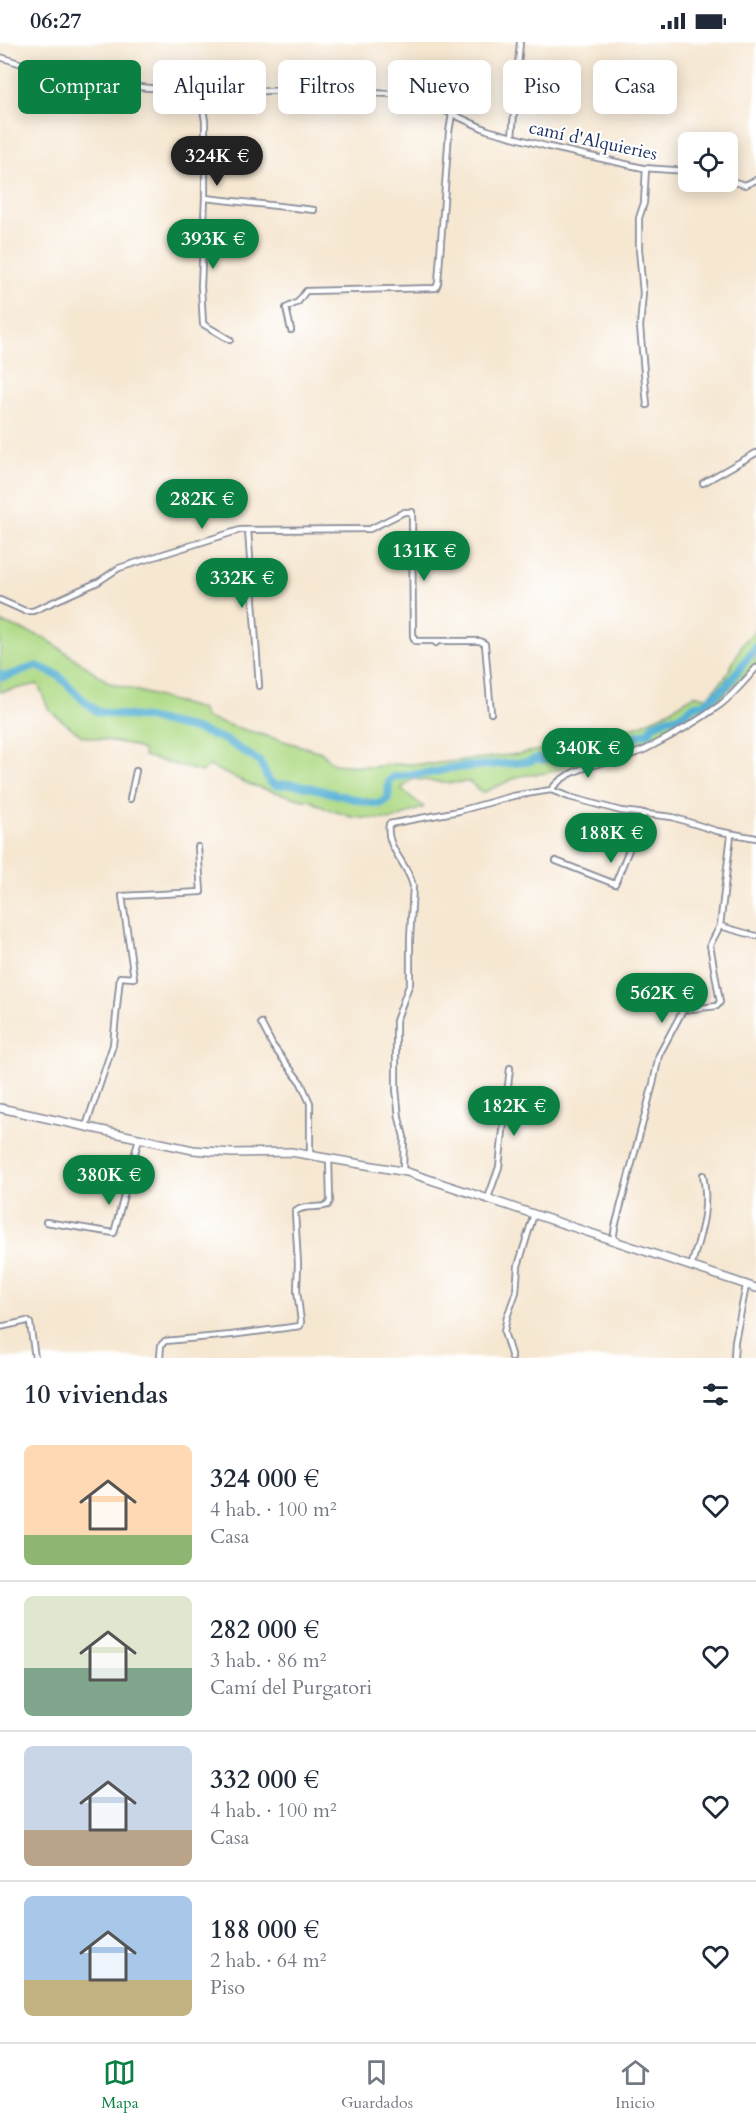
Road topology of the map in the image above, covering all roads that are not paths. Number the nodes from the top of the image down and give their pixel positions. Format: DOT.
graph roads {
  1 [pos="520,42"];
  2 [pos="0,57"];
  3 [pos="153,88"];
  4 [pos="266,91"];
  5 [pos="388,94"];
  6 [pos="205,114"];
  7 [pos="452,114"];
  8 [pos="512,137"];
  9 [pos="646,168"];
  10 [pos="678,170"];
  11 [pos="756,180"];
  12 [pos="738,182"];
  13 [pos="206,198"];
  14 [pos="314,210"];
  15 [pos="291,330"];
  16 [pos="230,340"];
  17 [pos="647,405"];
  18 [pos="756,453"];
  19 [pos="702,483"];
  20 [pos="249,530"];
  21 [pos="0,600"];
  22 [pos="756,669"];
  23 [pos="259,686"];
  24 [pos="491,713"];
  25 [pos="136,771"];
  26 [pos="551,790"];
  27 [pos="130,800"];
  28 [pos="644,813"];
  29 [pos="731,835"];
  30 [pos="756,837"];
  31 [pos="198,847"];
  32 [pos="556,861"];
  33 [pos="720,926"];
  34 [pos="756,936"];
  35 [pos="261,1023"];
  36 [pos="510,1068"];
  37 [pos="0,1108"];
  38 [pos="86,1126"];
  39 [pos="139,1138"];
  40 [pos="310,1155"];
  41 [pos="329,1159"];
  42 [pos="403,1171"];
  43 [pos="703,1175"];
  44 [pos="488,1198"];
  45 [pos="534,1214"];
  46 [pos="46,1222"];
  47 [pos="613,1241"];
  48 [pos="691,1268"];
  49 [pos="746,1286"];
  50 [pos="756,1288"];
  51 [pos="0,1327"];
  52 [pos="35,1358"];
  53 [pos="160,1358"];
  54 [pos="512,1358"];
  55 [pos="734,1358"];
  1 -- 8 [label="street"];
  2 -- 3 [label="street, camí d'Alquieries"];
  4 -- 5 [label="street, camí d'Alquieries"];
  6 -- 13 [label="street"];
  7 -- 8 [label="street, camí d'Alquieries"];
  7 -- 15 [label="street"];
  8 -- 9 [label="street, camí d'Alquieries"];
  9 -- 10 [label="street, camí d'Alquieries"];
  9 -- 17 [label="street"];
  11 -- 12 [label="street"];
  13 -- 14 [label="street"];
  13 -- 16 [label="street"];
  18 -- 19 [label="street"];
  20 -- 21 [label="street"];
  20 -- 23 [label="street"];
  20 -- 24 [label="street"];
  22 -- 26 [label="street"];
  25 -- 27 [label="street"];
  26 -- 28 [label="street"];
  26 -- 42 [label="street"];
  28 -- 29 [label="street"];
  28 -- 32 [label="street"];
  29 -- 30 [label="street"];
  29 -- 33 [label="street"];
  31 -- 38 [label="street"];
  33 -- 34 [label="street"];
  33 -- 47 [label="street"];
  35 -- 40 [label="street"];
  36 -- 44 [label="street"];
  37 -- 38 [label="main road"];
  38 -- 39 [label="main road"];
  39 -- 40 [label="main road"];
  39 -- 46 [label="street"];
  40 -- 41 [label="main road"];
  41 -- 42 [label="main road"];
  41 -- 53 [label="street"];
  42 -- 44 [label="main road"];
  43 -- 48 [label="street"];
  44 -- 45 [label="main road"];
  45 -- 47 [label="main road"];
  45 -- 54 [label="street"];
  47 -- 48 [label="main road"];
  48 -- 49 [label="main road"];
  49 -- 50 [label="main road"];
  49 -- 55 [label="street"];
  51 -- 52 [label="street"];
}
